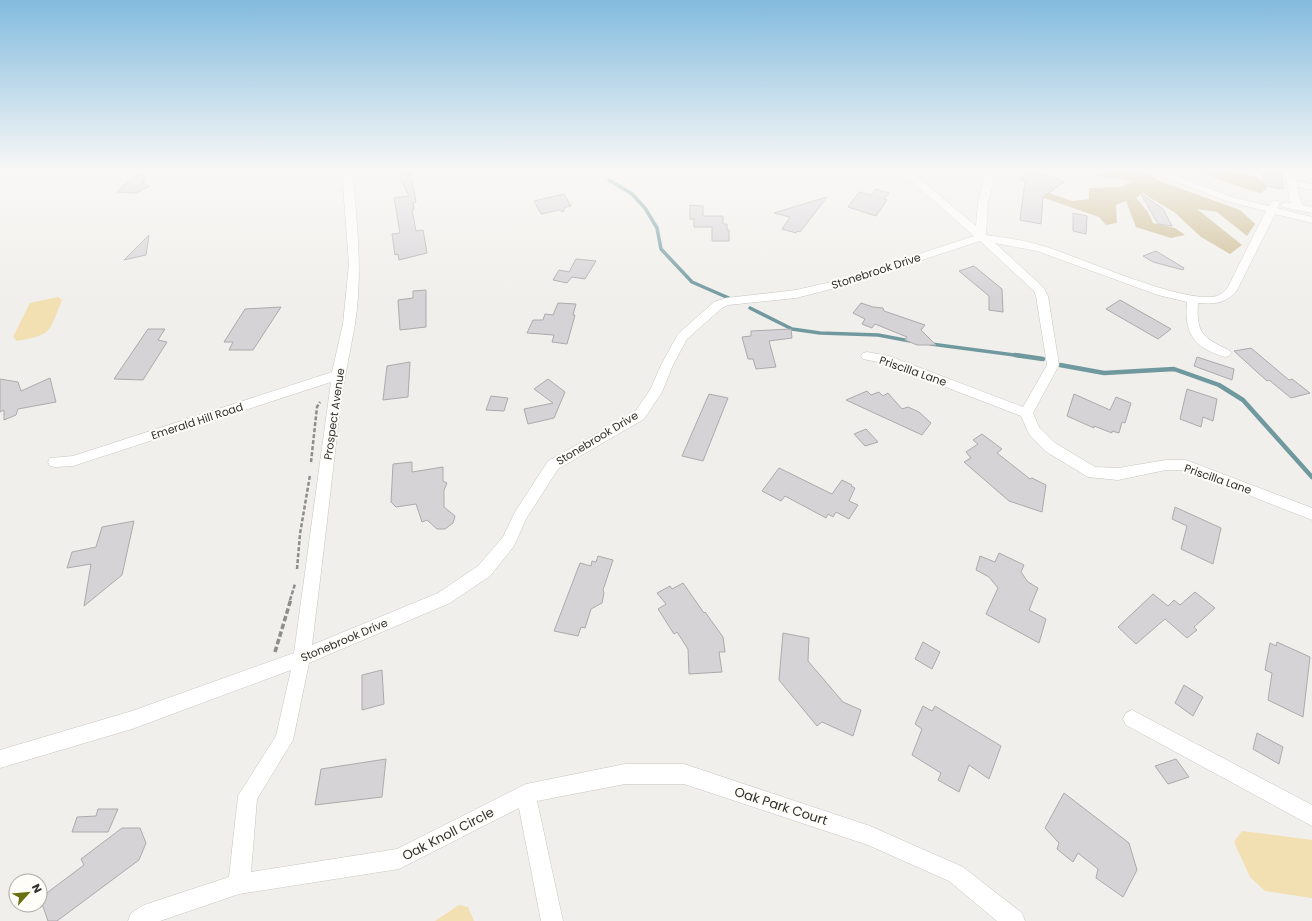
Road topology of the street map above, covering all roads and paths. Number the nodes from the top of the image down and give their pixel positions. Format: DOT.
graph roads {
  1 [pos="353,213"];
  2 [pos="953,213"];
  3 [pos="981,213"];
  4 [pos="1270,213"];
  5 [pos="1291,213"];
  6 [pos="1312,220"];
  7 [pos="981,237"];
  8 [pos="1193,299"];
  9 [pos="1226,353"];
  10 [pos="866,356"];
  11 [pos="334,377"];
  12 [pos="1026,413"];
  13 [pos="55,462"];
  14 [pos="1312,514"];
  15 [pos="297,572"];
  16 [pos="296,580"];
  17 [pos="302,658"];
  18 [pos="270,670"];
  19 [pos="1132,719"];
  20 [pos="0,759"];
  21 [pos="526,794"];
  22 [pos="1312,816"];
  23 [pos="239,884"];
  24 [pos="139,921"];
  25 [pos="552,921"];
  26 [pos="1014,921"];
  1 -- 11 [label="street, Prospect Avenue"];
  2 -- 7 [label="street"];
  3 -- 7 [label="street"];
  4 -- 8 [label="street, Stonebrook Drive"];
  5 -- 6 [label="street"];
  7 -- 8 [label="street, Stonebrook Drive"];
  7 -- 12 [label="street"];
  7 -- 17 [label="street, Stonebrook Drive"];
  8 -- 9 [label="street"];
  10 -- 12 [label="street, Priscilla Lane"];
  11 -- 13 [label="street, Emerald Hill Road"];
  11 -- 15 [label="path"];
  11 -- 17 [label="street, Prospect Avenue"];
  12 -- 14 [label="street, Priscilla Lane"];
  16 -- 18 [label="path"];
  17 -- 18 [label="street, Stonebrook Drive"];
  17 -- 23 [label="street"];
  18 -- 20 [label="street, Stonebrook Drive"];
  19 -- 22 [label="street"];
  21 -- 23 [label="street, Oak Knoll Circle"];
  21 -- 25 [label="street"];
  21 -- 26 [label="street, Oak Park Court"];
  23 -- 24 [label="street, Oak Knoll Circle"];
}
